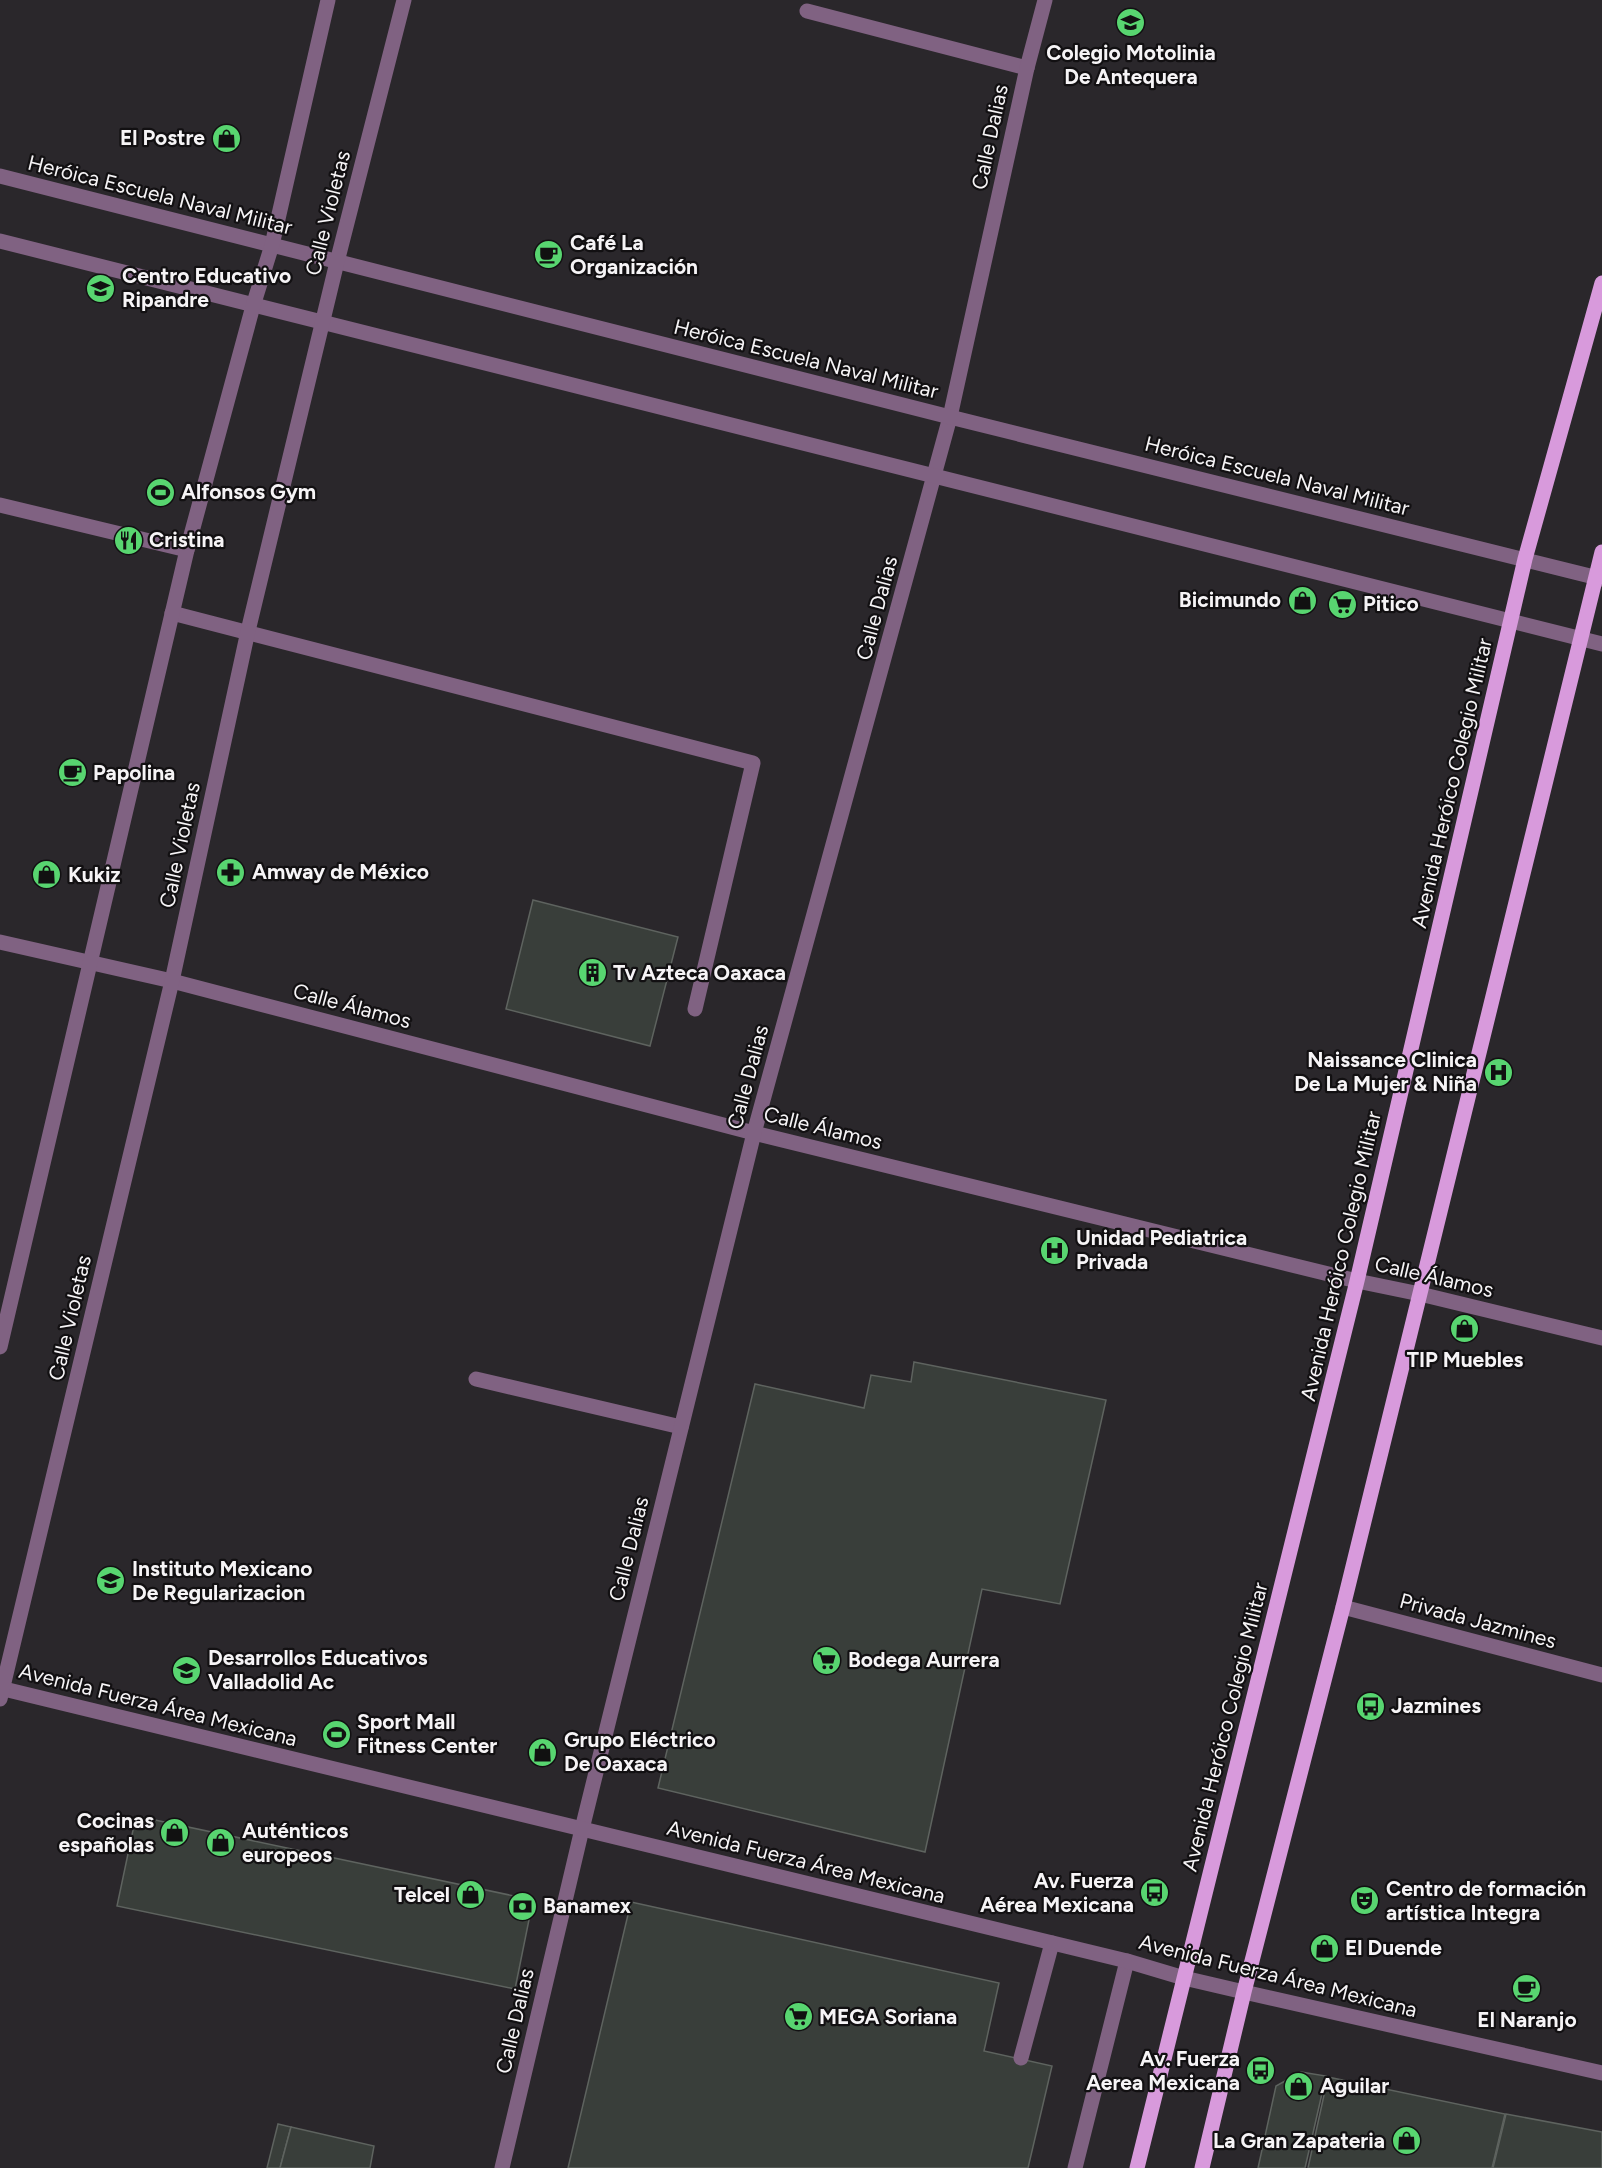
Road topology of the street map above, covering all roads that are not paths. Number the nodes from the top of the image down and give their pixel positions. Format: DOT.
graph roads {
  1 [pos="328,0"];
  2 [pos="404,0"];
  3 [pos="1045,0"];
  4 [pos="807,11"];
  5 [pos="1027,68"];
  6 [pos="0,176"];
  7 [pos="0,241"];
  8 [pos="272,245"];
  9 [pos="337,262"];
  10 [pos="1602,283"];
  11 [pos="253,306"];
  12 [pos="323,322"];
  13 [pos="950,417"];
  14 [pos="935,477"];
  15 [pos="0,505"];
  16 [pos="186,550"];
  17 [pos="1602,552"];
  18 [pos="1525,559"];
  19 [pos="1599,578"];
  20 [pos="172,613"];
  21 [pos="1510,622"];
  22 [pos="248,631"];
  23 [pos="1582,640"];
  24 [pos="1602,644"];
  25 [pos="0,942"];
  26 [pos="89,963"];
  27 [pos="172,981"];
  28 [pos="695,1009"];
  29 [pos="754,1133"];
  30 [pos="1357,1281"];
  31 [pos="1420,1294"];
  32 [pos="1602,1338"];
  33 [pos="0,1347"];
  34 [pos="476,1379"];
  35 [pos="681,1427"];
  36 [pos="1343,1607"];
  37 [pos="1602,1675"];
  38 [pos="1,1692"];
  39 [pos="582,1829"];
  40 [pos="1052,1943"];
  41 [pos="1127,1961"];
  42 [pos="1184,1978"];
  43 [pos="1244,1992"];
  44 [pos="1020,2058"];
  45 [pos="1602,2073"];
  46 [pos="502,2168"];
  47 [pos="1075,2168"];
  48 [pos="1137,2168"];
  49 [pos="1202,2168"];
  1 -- 8 [label="street"];
  2 -- 9 [label="street, Calle Violetas"];
  3 -- 5 [label="street, Calle Dalias"];
  4 -- 5 [label="street"];
  5 -- 13 [label="street, Calle Dalias"];
  6 -- 8 [label="street, Heróica Escuela Naval Militar"];
  7 -- 11 [label="street"];
  8 -- 9 [label="street, Heróica Escuela Naval Militar"];
  8 -- 11 [label="street"];
  9 -- 12 [label="street, Calle Violetas"];
  9 -- 13 [label="street, Heróica Escuela Naval Militar"];
  10 -- 18 [label="main road, Avenida Heróico Colegio Militar"];
  11 -- 12 [label="street"];
  11 -- 16 [label="street"];
  12 -- 14 [label="street"];
  12 -- 22 [label="street, Calle Violetas"];
  13 -- 14 [label="street, Calle Dalias"];
  13 -- 18 [label="street, Heróica Escuela Naval Militar"];
  14 -- 21 [label="street"];
  14 -- 29 [label="street, Calle Dalias"];
  15 -- 16 [label="street"];
  16 -- 20 [label="street"];
  17 -- 19 [label="main road"];
  18 -- 19 [label="street, Heróica Escuela Naval Militar"];
  18 -- 21 [label="main road, Avenida Heróico Colegio Militar"];
  19 -- 23 [label="main road"];
  20 -- 22 [label="street"];
  20 -- 26 [label="street"];
  21 -- 23 [label="street"];
  21 -- 30 [label="main road, Avenida Heróico Colegio Militar"];
  22 -- 27 [label="street, Calle Violetas"];
  22 -- 28 [label="street"];
  23 -- 24 [label="street"];
  23 -- 31 [label="main road"];
  25 -- 26 [label="street, Calle Álamos"];
  26 -- 27 [label="street, Calle Álamos"];
  26 -- 33 [label="street"];
  27 -- 29 [label="street, Calle Álamos"];
  27 -- 38 [label="street, Calle Violetas"];
  29 -- 30 [label="street, Calle Álamos"];
  29 -- 35 [label="street, Calle Dalias"];
  30 -- 31 [label="street, Calle Álamos"];
  30 -- 42 [label="main road, Avenida Heróico Colegio Militar"];
  31 -- 32 [label="street, Calle Álamos"];
  31 -- 36 [label="main road"];
  34 -- 35 [label="street"];
  35 -- 39 [label="street, Calle Dalias"];
  36 -- 37 [label="street, Privada Jazmines"];
  36 -- 43 [label="main road"];
  38 -- 39 [label="street, Avenida Fuerza Área Mexicana"];
  39 -- 40 [label="street, Avenida Fuerza Área Mexicana"];
  39 -- 46 [label="street, Calle Dalias"];
  40 -- 41 [label="street, Avenida Fuerza Área Mexicana"];
  40 -- 44 [label="street"];
  41 -- 42 [label="street, Avenida Fuerza Área Mexicana"];
  41 -- 47 [label="street"];
  42 -- 43 [label="street, Avenida Fuerza Área Mexicana"];
  42 -- 48 [label="main road, Avenida Heróico Colegio Militar"];
  43 -- 45 [label="street, Avenida Fuerza Área Mexicana"];
  43 -- 49 [label="main road"];
}
